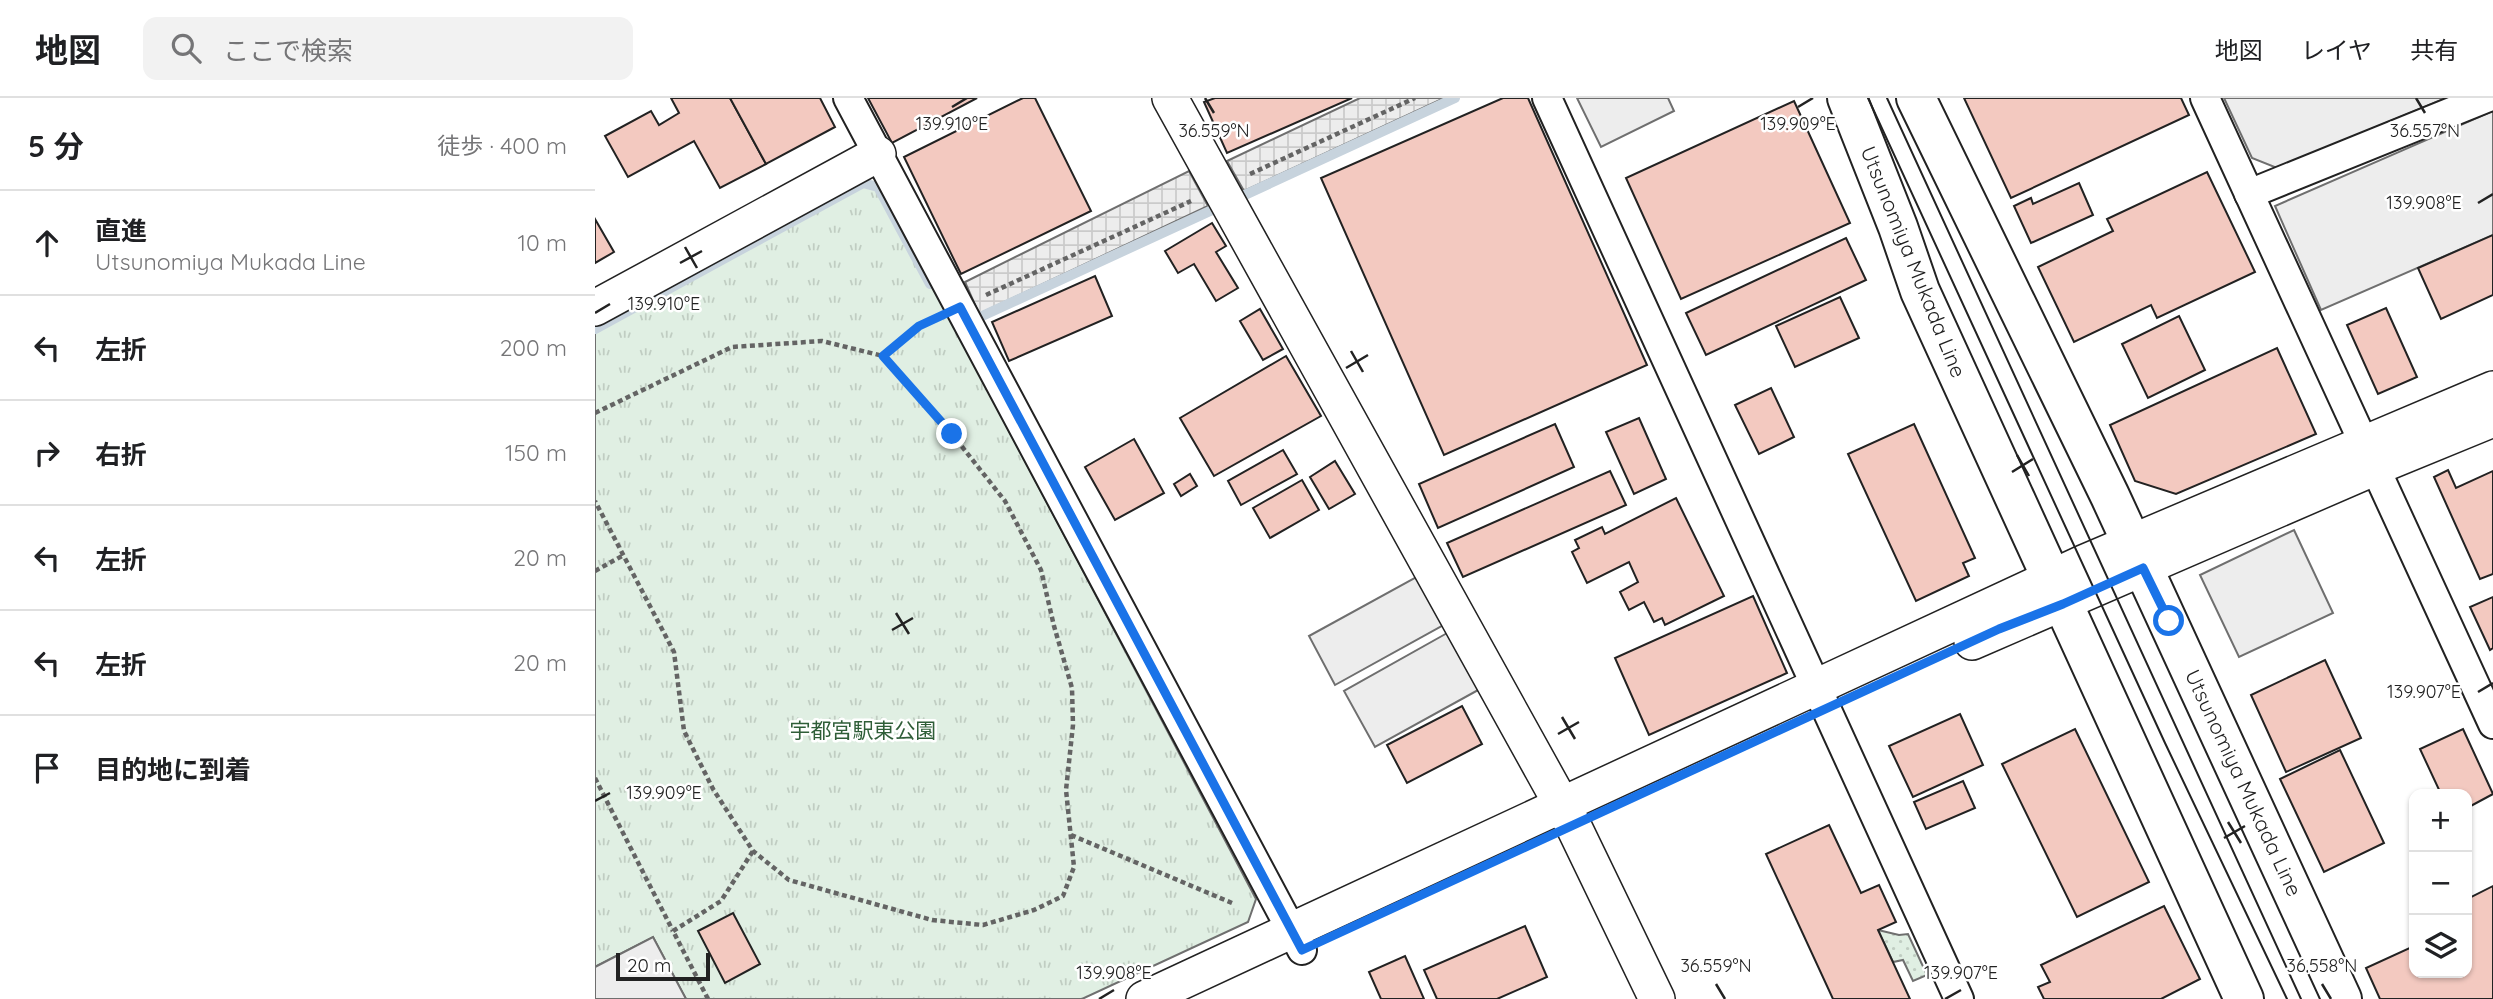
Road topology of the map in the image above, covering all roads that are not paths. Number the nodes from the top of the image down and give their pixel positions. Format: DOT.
graph roads {
  1 [pos="848,98"];
  2 [pos="1170,98"];
  3 [pos="1547,98"];
  4 [pos="1825,98"];
  5 [pos="1847,98"];
  6 [pos="2205,98"];
  7 [pos="2486,98"];
  8 [pos="1918,100"];
  9 [pos="879,154"];
  10 [pos="2249,194"];
  11 [pos="1920,291"];
  12 [pos="595,308"];
  13 [pos="2493,389"];
  14 [pos="2493,419"];
  15 [pos="2370,455"];
  16 [pos="2137,555"];
  17 [pos="2057,591"];
  18 [pos="1822,698"];
  19 [pos="2491,713"];
  20 [pos="1568,815"];
  21 [pos="1297,940"];
  22 [pos="1144,999"];
  23 [pos="1196,999"];
  24 [pos="1657,999"];
  25 [pos="1959,999"];
  26 [pos="2244,999"];
  27 [pos="2342,999"];
  1 -- 9 [label="street"];
  2 -- 20 [label="street"];
  3 -- 18 [label="street"];
  4 -- 11 [label="main road"];
  5 -- 11 [label="main road, Utsunomiya Mukada Line"];
  6 -- 10 [label="street"];
  7 -- 10 [label="street"];
  8 -- 16 [label="main road, Utsunomiya Mukada Line"];
  9 -- 12 [label="street"];
  9 -- 21 [label="street"];
  10 -- 15 [label="street"];
  11 -- 17 [label="main road, Utsunomiya Mukada Line"];
  13 -- 15 [label="street"];
  14 -- 15 [label="street"];
  15 -- 16 [label="street"];
  15 -- 19 [label="street"];
  16 -- 17 [label="street"];
  16 -- 27 [label="main road, Utsunomiya Mukada Line"];
  17 -- 18 [label="street"];
  17 -- 26 [label="main road, Utsunomiya Mukada Line"];
  18 -- 20 [label="street"];
  18 -- 25 [label="street"];
  20 -- 21 [label="street"];
  20 -- 24 [label="street"];
  21 -- 22 [label="street"];
  21 -- 23 [label="street"];
}
